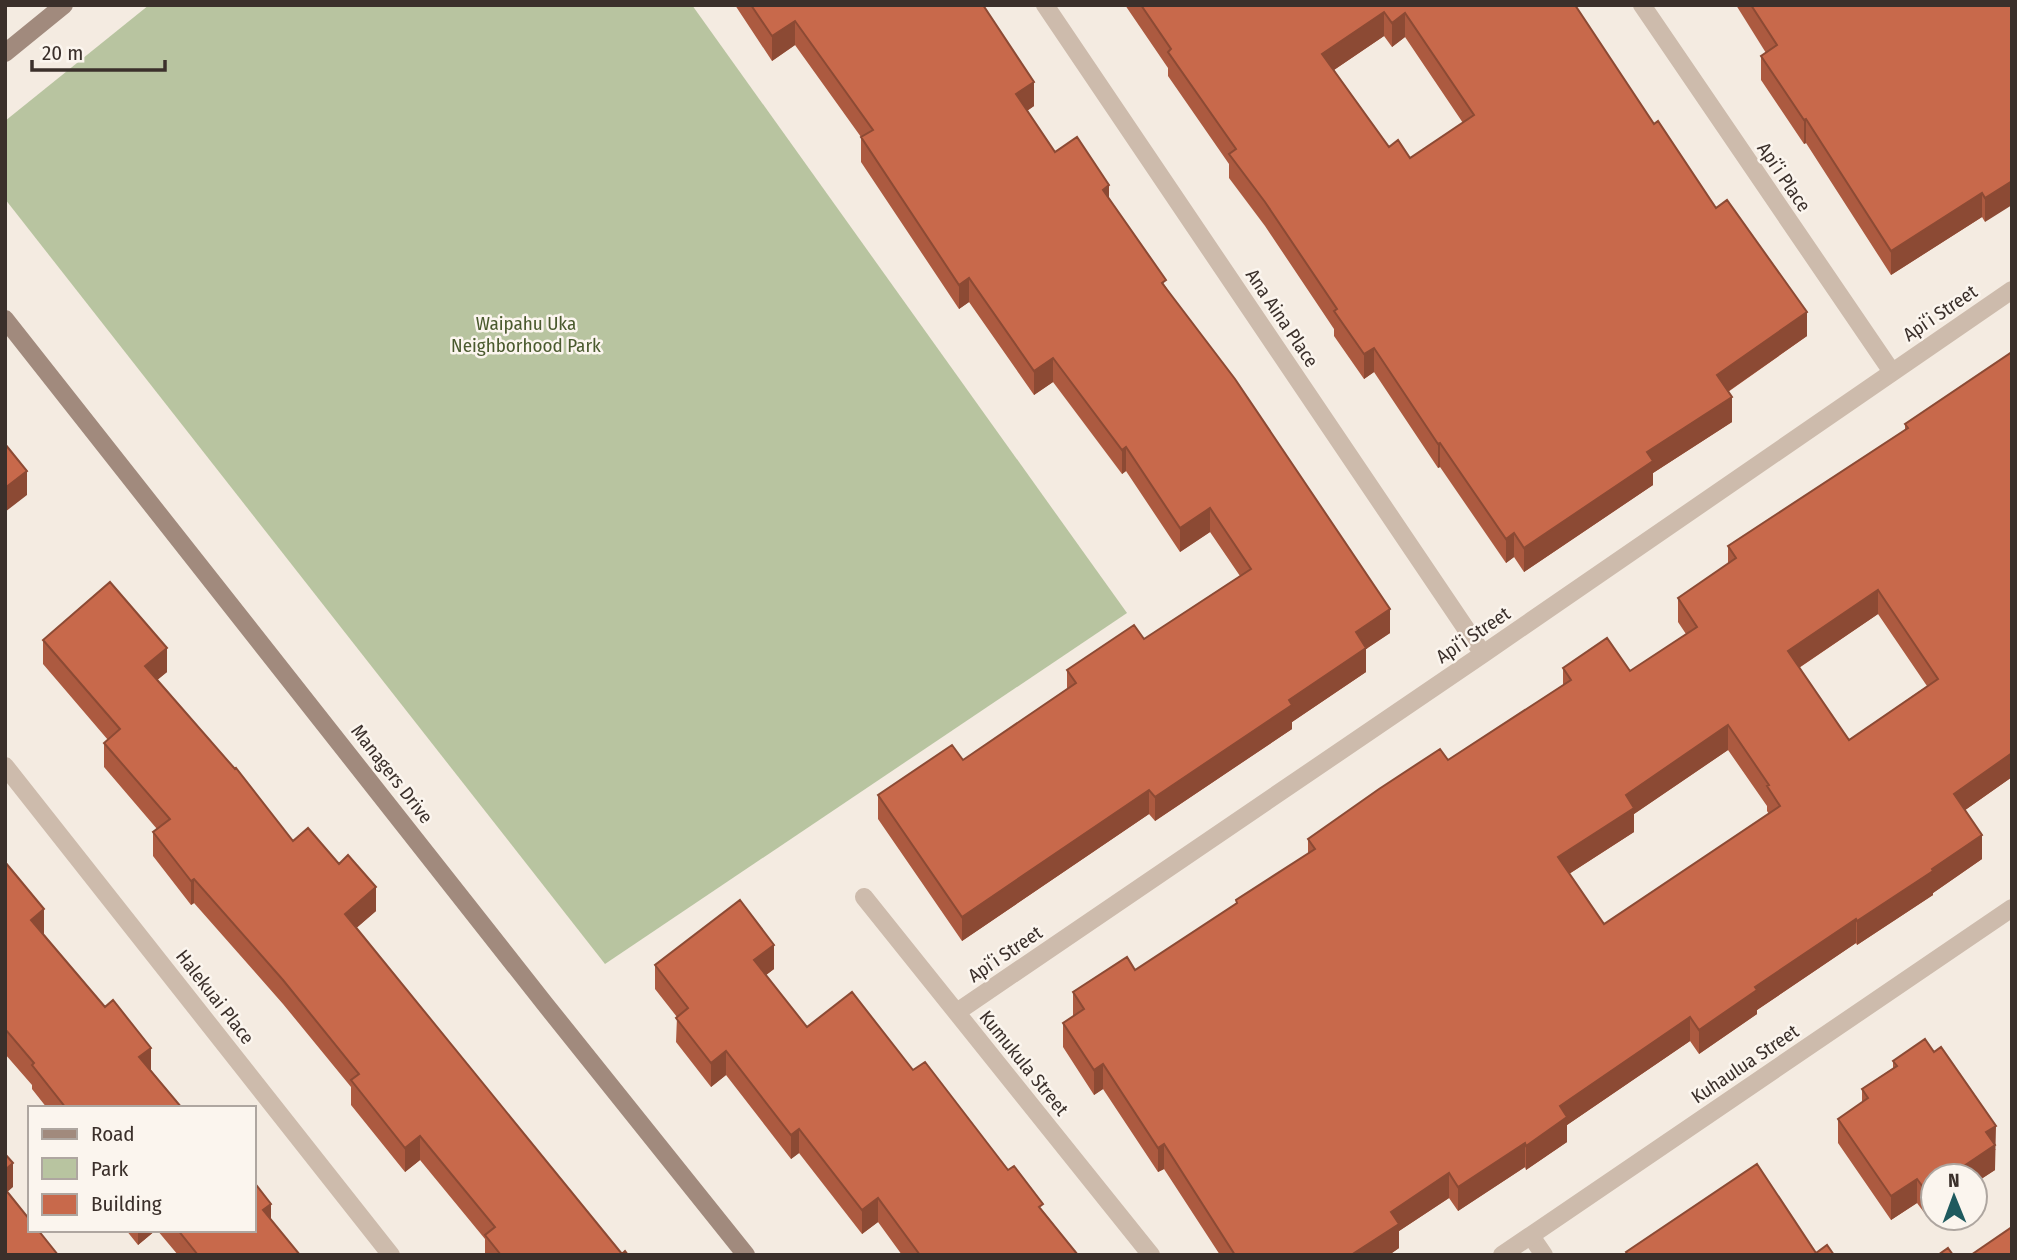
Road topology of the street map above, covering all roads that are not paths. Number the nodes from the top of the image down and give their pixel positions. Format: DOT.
graph roads {
  1 [pos="64,5"];
  2 [pos="1045,5"];
  3 [pos="1642,5"];
  4 [pos="5,53"];
  5 [pos="2012,290"];
  6 [pos="5,319"];
  7 [pos="1892,372"];
  8 [pos="1483,654"];
  9 [pos="5,766"];
  10 [pos="864,897"];
  11 [pos="2012,908"];
  12 [pos="957,1012"];
  13 [pos="1531,1236"];
  14 [pos="391,1255"];
  15 [pos="746,1255"];
  16 [pos="1151,1255"];
  17 [pos="1502,1255"];
  18 [pos="1544,1255"];
  1 -- 4 [label="street"];
  2 -- 8 [label="street, Ana Aina Place"];
  3 -- 7 [label="street, Apiʻi Place"];
  5 -- 7 [label="street, Apiʻi Street"];
  6 -- 15 [label="street, Managers Drive"];
  7 -- 8 [label="street, Apiʻi Street"];
  8 -- 12 [label="street, Apiʻi Street"];
  9 -- 14 [label="street, Halekuai Place"];
  10 -- 12 [label="street, Kumukula Street"];
  11 -- 13 [label="street, Kuhaulua Street"];
  12 -- 16 [label="street, Kumukula Street"];
  13 -- 17 [label="street, Kuhaulua Street"];
  13 -- 18 [label="street"];
}
